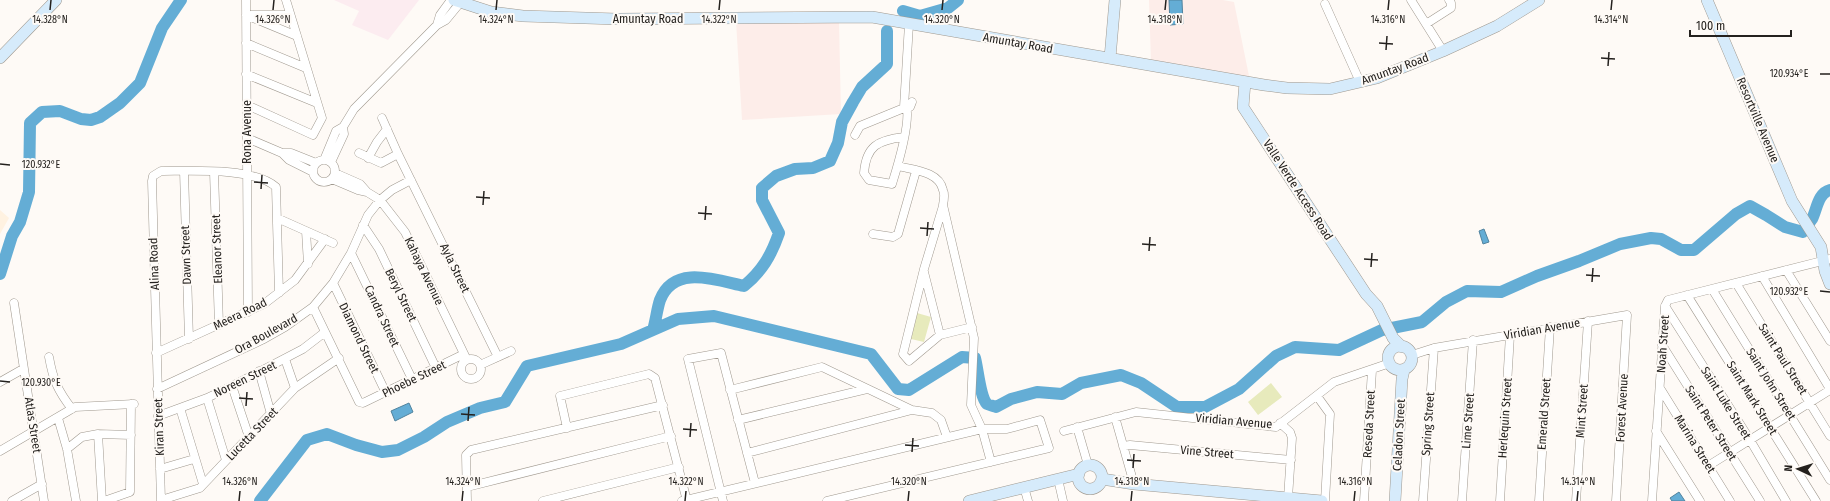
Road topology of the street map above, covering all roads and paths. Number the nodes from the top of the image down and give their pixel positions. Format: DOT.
graph roads {
  1 [pos="56,0"];
  2 [pos="246,0"];
  3 [pos="286,0"];
  4 [pos="1411,0"];
  5 [pos="1449,0"];
  6 [pos="1539,0"];
  7 [pos="1707,0"];
  8 [pos="455,1"];
  9 [pos="1115,3"];
  10 [pos="1325,4"];
  11 [pos="246,15"];
  12 [pos="290,15"];
  13 [pos="908,24"];
  14 [pos="1426,24"];
  15 [pos="296,36"];
  16 [pos="246,43"];
  17 [pos="1443,51"];
  18 [pos="0,58"];
  19 [pos="1110,58"];
  20 [pos="306,68"];
  21 [pos="246,74"];
  22 [pos="1245,82"];
  23 [pos="1360,82"];
  24 [pos="317,103"];
  25 [pos="246,105"];
  26 [pos="907,105"];
  27 [pos="382,118"];
  28 [pos="387,129"];
  29 [pos="855,135"];
  30 [pos="247,138"];
  31 [pos="903,139"];
  32 [pos="282,153"];
  33 [pos="359,153"];
  34 [pos="398,154"];
  35 [pos="368,158"];
  36 [pos="324,162"];
  37 [pos="898,166"];
  38 [pos="184,171"];
  39 [pos="916,171"];
  40 [pos="214,172"];
  41 [pos="313,172"];
  42 [pos="247,174"];
  43 [pos="334,176"];
  44 [pos="411,180"];
  45 [pos="380,200"];
  46 [pos="943,205"];
  47 [pos="277,218"];
  48 [pos="363,225"];
  49 [pos="306,231"];
  50 [pos="873,234"];
  51 [pos="351,253"];
  52 [pos="1826,260"];
  53 [pos="308,264"];
  54 [pos="924,269"];
  55 [pos="1786,270"];
  56 [pos="1762,276"];
  57 [pos="333,283"];
  58 [pos="1736,283"];
  59 [pos="1830,284"];
  60 [pos="1712,289"];
  61 [pos="279,293"];
  62 [pos="1687,295"];
  63 [pos="14,303"];
  64 [pos="313,306"];
  65 [pos="1665,306"];
  66 [pos="248,312"];
  67 [pos="1627,315"];
  68 [pos="1588,321"];
  69 [pos="219,325"];
  70 [pos="972,327"];
  71 [pos="1550,327"];
  72 [pos="325,332"];
  73 [pos="940,335"];
  74 [pos="1510,335"];
  75 [pos="189,338"];
  76 [pos="1473,340"];
  77 [pos="1830,341"];
  78 [pos="1662,345"];
  79 [pos="1397,348"];
  80 [pos="1434,348"];
  81 [pos="511,351"];
  82 [pos="156,353"];
  83 [pos="1412,355"];
  84 [pos="49,357"];
  85 [pos="466,357"];
  86 [pos="498,357"];
  87 [pos="339,358"];
  88 [pos="285,359"];
  89 [pos="1390,363"];
  90 [pos="480,365"];
  91 [pos="436,368"];
  92 [pos="23,369"];
  93 [pos="1372,370"];
  94 [pos="1404,370"];
  95 [pos="259,371"];
  96 [pos="412,379"];
  97 [pos="0,382"];
  98 [pos="232,386"];
  99 [pos="295,388"];
  100 [pos="867,388"];
  101 [pos="1660,388"];
  102 [pos="157,389"];
  103 [pos="730,390"];
  104 [pos="1830,390"];
  105 [pos="386,393"];
  106 [pos="1317,396"];
  107 [pos="207,398"];
  108 [pos="1810,402"];
  109 [pos="663,405"];
  110 [pos="180,408"];
  111 [pos="72,410"];
  112 [pos="912,410"];
  113 [pos="271,414"];
  114 [pos="1790,415"];
  115 [pos="158,416"];
  116 [pos="1115,417"];
  117 [pos="58,418"];
  118 [pos="738,420"];
  119 [pos="1280,423"];
  120 [pos="1078,427"];
  121 [pos="1770,427"];
  122 [pos="567,428"];
  123 [pos="982,428"];
  124 [pos="34,430"];
  125 [pos="1064,431"];
  126 [pos="1656,431"];
  127 [pos="98,434"];
  128 [pos="131,435"];
  129 [pos="671,436"];
  130 [pos="1830,436"];
  131 [pos="249,437"];
  132 [pos="947,437"];
  133 [pos="1750,440"];
  134 [pos="1123,446"];
  135 [pos="66,449"];
  136 [pos="0,451"];
  137 [pos="1729,452"];
  138 [pos="747,453"];
  139 [pos="194,459"];
  140 [pos="226,460"];
  141 [pos="1291,460"];
  142 [pos="991,462"];
  143 [pos="1088,465"];
  144 [pos="1708,466"];
  145 [pos="679,467"];
  146 [pos="160,469"];
  147 [pos="1079,474"];
  148 [pos="1102,479"];
  149 [pos="1058,480"];
  150 [pos="1830,480"];
  151 [pos="755,483"];
  152 [pos="42,484"];
  153 [pos="203,484"];
  154 [pos="1134,484"];
  155 [pos="467,487"];
  156 [pos="1024,487"];
  157 [pos="721,491"];
  158 [pos="994,498"];
  159 [pos="1288,498"];
  160 [pos="161,500"];
  161 [pos="12,501"];
  162 [pos="44,501"];
  163 [pos="76,501"];
  164 [pos="103,501"];
  165 [pos="468,501"];
  166 [pos="544,501"];
  167 [pos="685,501"];
  168 [pos="724,501"];
  169 [pos="827,501"];
  170 [pos="969,501"];
  171 [pos="1028,501"];
  172 [pos="1063,501"];
  173 [pos="1324,501"];
  174 [pos="1364,501"];
  175 [pos="1395,501"];
  176 [pos="1423,501"];
  177 [pos="1462,501"];
  178 [pos="1500,501"];
  179 [pos="1539,501"];
  180 [pos="1576,501"];
  181 [pos="1616,501"];
  182 [pos="1652,501"];
  183 [pos="1700,501"];
  184 [pos="1730,501"];
  185 [pos="1760,501"];
  186 [pos="1786,501"];
  187 [pos="1816,501"];
  1 -- 18 [label="street"];
  2 -- 11 [label="street, Rona Avenue"];
  3 -- 12 [label="street"];
  4 -- 14 [label="street"];
  5 -- 14 [label="street"];
  6 -- 17 [label="street, Amuntay Road"];
  7 -- 52 [label="street, Resortville Avenue"];
  8 -- 13 [label="street, Amuntay Road"];
  8 -- 36 [label="street"];
  9 -- 19 [label="street"];
  10 -- 23 [label="street"];
  11 -- 12 [label="street"];
  11 -- 15 [label="street"];
  11 -- 16 [label="street, Rona Avenue"];
  12 -- 15 [label="street"];
  13 -- 19 [label="street, Amuntay Road"];
  13 -- 26 [label="street"];
  14 -- 17 [label="street"];
  15 -- 20 [label="street"];
  16 -- 20 [label="street"];
  16 -- 21 [label="street, Rona Avenue"];
  17 -- 23 [label="street, Amuntay Road"];
  19 -- 22 [label="street, Amuntay Road"];
  20 -- 24 [label="street"];
  21 -- 24 [label="street"];
  21 -- 25 [label="street, Rona Avenue"];
  22 -- 23 [label="street, Amuntay Road"];
  22 -- 79 [label="street, Valle Verde Access Road"];
  24 -- 25 [label="street"];
  25 -- 30 [label="street, Rona Avenue"];
  26 -- 29 [label="street"];
  26 -- 31 [label="street"];
  27 -- 28 [label="street, Ayla Street"];
  28 -- 34 [label="street, Ayla Street"];
  28 -- 35 [label="street"];
  30 -- 32 [label="street"];
  30 -- 42 [label="street, Rona Avenue"];
  31 -- 37 [label="street"];
  31 -- 37 [label="street"];
  32 -- 36 [label="street"];
  32 -- 41 [label="street"];
  33 -- 35 [label="street"];
  34 -- 35 [label="street"];
  34 -- 44 [label="street, Ayla Street"];
  36 -- 41 [label="street"];
  36 -- 43 [label="street"];
  37 -- 39 [label="street"];
  38 -- 40 [label="street"];
  38 -- 75 [label="street, Dawn Street"];
  38 -- 82 [label="street, Alina Road"];
  39 -- 46 [label="street"];
  39 -- 50 [label="street"];
  40 -- 42 [label="street"];
  40 -- 69 [label="street, Eleanor Street"];
  41 -- 43 [label="street"];
  42 -- 47 [label="street"];
  42 -- 66 [label="street, Rona Avenue"];
  43 -- 45 [label="street, Kahaya Avenue"];
  44 -- 45 [label="street, Ora Boulevard"];
  44 -- 86 [label="street, Ayla Street"];
  45 -- 48 [label="street, Ora Boulevard"];
  45 -- 85 [label="street, Kahaya Avenue"];
  46 -- 54 [label="street"];
  46 -- 70 [label="street"];
  47 -- 49 [label="street"];
  47 -- 61 [label="street"];
  48 -- 51 [label="street, Ora Boulevard"];
  48 -- 91 [label="street, Beryl Street"];
  49 -- 53 [label="street"];
  49 -- 53 [label="street, Meera Road"];
  51 -- 57 [label="street, Ora Boulevard"];
  51 -- 96 [label="street, Candra Street"];
  52 -- 55 [label="street, Noah Street"];
  52 -- 59 [label="street, Resortville Avenue"];
  53 -- 61 [label="street, Meera Road"];
  54 -- 73 [label="street"];
  54 -- 73 [label="street"];
  55 -- 56 [label="street, Noah Street"];
  55 -- 77 [label="street"];
  56 -- 58 [label="street, Noah Street"];
  56 -- 104 [label="street"];
  57 -- 64 [label="street, Ora Boulevard"];
  57 -- 105 [label="street, Diamond Street"];
  58 -- 60 [label="street, Noah Street"];
  58 -- 108 [label="street, Saint Paul Street"];
  60 -- 62 [label="street, Noah Street"];
  60 -- 114 [label="street, Saint John Street"];
  61 -- 66 [label="street, Meera Road"];
  62 -- 65 [label="street, Noah Street"];
  62 -- 121 [label="street, Saint Mark Street"];
  63 -- 92 [label="street, Atlas Street"];
  64 -- 72 [label="street"];
  64 -- 102 [label="street, Ora Boulevard"];
  65 -- 78 [label="street, Noah Street"];
  65 -- 133 [label="street, Saint Luke Street"];
  66 -- 69 [label="street, Meera Road"];
  67 -- 68 [label="street, Viridian Avenue"];
  67 -- 181 [label="street, Forest Avenue"];
  68 -- 71 [label="street, Viridian Avenue"];
  68 -- 180 [label="street, Mint Street"];
  69 -- 75 [label="street, Meera Road"];
  70 -- 73 [label="street"];
  70 -- 123 [label="street"];
  71 -- 74 [label="street, Viridian Avenue"];
  71 -- 179 [label="street, Emerald Street"];
  72 -- 87 [label="street"];
  72 -- 88 [label="street, Noreen Street"];
  74 -- 76 [label="street, Viridian Avenue"];
  74 -- 178 [label="street, Herlequin Street"];
  75 -- 82 [label="street, Meera Road"];
  76 -- 80 [label="street, Viridian Avenue"];
  76 -- 177 [label="street, Lime Street"];
  78 -- 101 [label="street, Noah Street"];
  78 -- 137 [label="street, Saint Peter Street"];
  79 -- 83 [label="street"];
  79 -- 89 [label="street"];
  80 -- 83 [label="street, Viridian Avenue"];
  80 -- 176 [label="street, Spring Street"];
  81 -- 86 [label="street"];
  82 -- 102 [label="street, Kiran Street"];
  83 -- 94 [label="street"];
  84 -- 111 [label="street"];
  85 -- 90 [label="street"];
  85 -- 90 [label="street"];
  85 -- 91 [label="street, Phoebe Street"];
  86 -- 90 [label="street"];
  87 -- 99 [label="street, Lucetta Street"];
  87 -- 105 [label="street, Phoebe Street"];
  88 -- 95 [label="street, Noreen Street"];
  88 -- 99 [label="street"];
  89 -- 93 [label="street, Viridian Avenue"];
  89 -- 94 [label="street"];
  91 -- 96 [label="street, Phoebe Street"];
  92 -- 97 [label="street"];
  92 -- 124 [label="street, Atlas Street"];
  93 -- 106 [label="street, Viridian Avenue"];
  93 -- 174 [label="street, Reseda Street"];
  94 -- 175 [label="street, Celadon Street"];
  95 -- 98 [label="street, Noreen Street"];
  95 -- 113 [label="street"];
  96 -- 105 [label="street, Phoebe Street"];
  98 -- 107 [label="street, Noreen Street"];
  98 -- 131 [label="street"];
  99 -- 113 [label="street, Lucetta Street"];
  100 -- 103 [label="street"];
  100 -- 112 [label="street"];
  100 -- 118 [label="street"];
  101 -- 126 [label="street, Noah Street"];
  101 -- 144 [label="street, Marina Street"];
  102 -- 115 [label="street, Kiran Street"];
  103 -- 118 [label="street"];
  103 -- 157 [label="street"];
  104 -- 108 [label="street"];
  106 -- 119 [label="street, Viridian Avenue"];
  106 -- 173 [label="street"];
  107 -- 110 [label="street, Noreen Street"];
  107 -- 140 [label="street"];
  108 -- 114 [label="street"];
  108 -- 130 [label="street, Saint Paul Street"];
  109 -- 122 [label="street"];
  109 -- 122 [label="street"];
  109 -- 129 [label="street"];
  110 -- 115 [label="street, Noreen Street"];
  110 -- 139 [label="street"];
  111 -- 117 [label="street"];
  111 -- 128 [label="street"];
  112 -- 132 [label="street"];
  112 -- 138 [label="street"];
  113 -- 131 [label="street, Lucetta Street"];
  114 -- 121 [label="street"];
  114 -- 150 [label="street, Saint John Street"];
  115 -- 146 [label="street, Kiran Street"];
  116 -- 119 [label="street, Viridian Avenue"];
  116 -- 120 [label="street, Viridian Avenue"];
  116 -- 134 [label="street"];
  117 -- 124 [label="street"];
  117 -- 135 [label="street"];
  118 -- 138 [label="street"];
  119 -- 141 [label="street"];
  120 -- 125 [label="street, Viridian Avenue"];
  120 -- 143 [label="street"];
  121 -- 133 [label="street"];
  121 -- 187 [label="street, Saint Mark Street"];
  122 -- 155 [label="street"];
  123 -- 132 [label="street"];
  123 -- 142 [label="street"];
  123 -- 142 [label="street"];
  124 -- 136 [label="street"];
  124 -- 152 [label="street, Atlas Street"];
  126 -- 182 [label="street, Noah Street"];
  126 -- 183 [label="street"];
  127 -- 128 [label="street"];
  127 -- 135 [label="street"];
  127 -- 164 [label="street"];
  128 -- 164 [label="street"];
  129 -- 145 [label="street"];
  129 -- 155 [label="street"];
  131 -- 140 [label="street, Lucetta Street"];
  132 -- 151 [label="street"];
  133 -- 137 [label="street"];
  133 -- 186 [label="street, Saint Luke Street"];
  134 -- 141 [label="street, Vine Street"];
  134 -- 154 [label="street"];
  135 -- 163 [label="street"];
  137 -- 144 [label="street"];
  137 -- 185 [label="street, Saint Peter Street"];
  138 -- 151 [label="street"];
  139 -- 146 [label="street"];
  139 -- 153 [label="street"];
  140 -- 153 [label="street, Lucetta Street"];
  141 -- 159 [label="street"];
  142 -- 169 [label="street"];
  143 -- 147 [label="street"];
  143 -- 148 [label="street"];
  144 -- 184 [label="street, Marina Street"];
  145 -- 166 [label="street"];
  145 -- 167 [label="street"];
  146 -- 160 [label="street, Kiran Street"];
  147 -- 148 [label="street"];
  147 -- 149 [label="street"];
  148 -- 154 [label="street"];
  149 -- 156 [label="street"];
  149 -- 172 [label="street"];
  151 -- 157 [label="street"];
  152 -- 161 [label="street"];
  152 -- 162 [label="street, Atlas Street"];
  153 -- 160 [label="street, Lucetta Street"];
  154 -- 159 [label="street"];
  155 -- 165 [label="street"];
  156 -- 158 [label="street"];
  156 -- 171 [label="street"];
  157 -- 167 [label="street"];
  157 -- 168 [label="street"];
  158 -- 170 [label="street"];
  159 -- 173 [label="street"];
}
